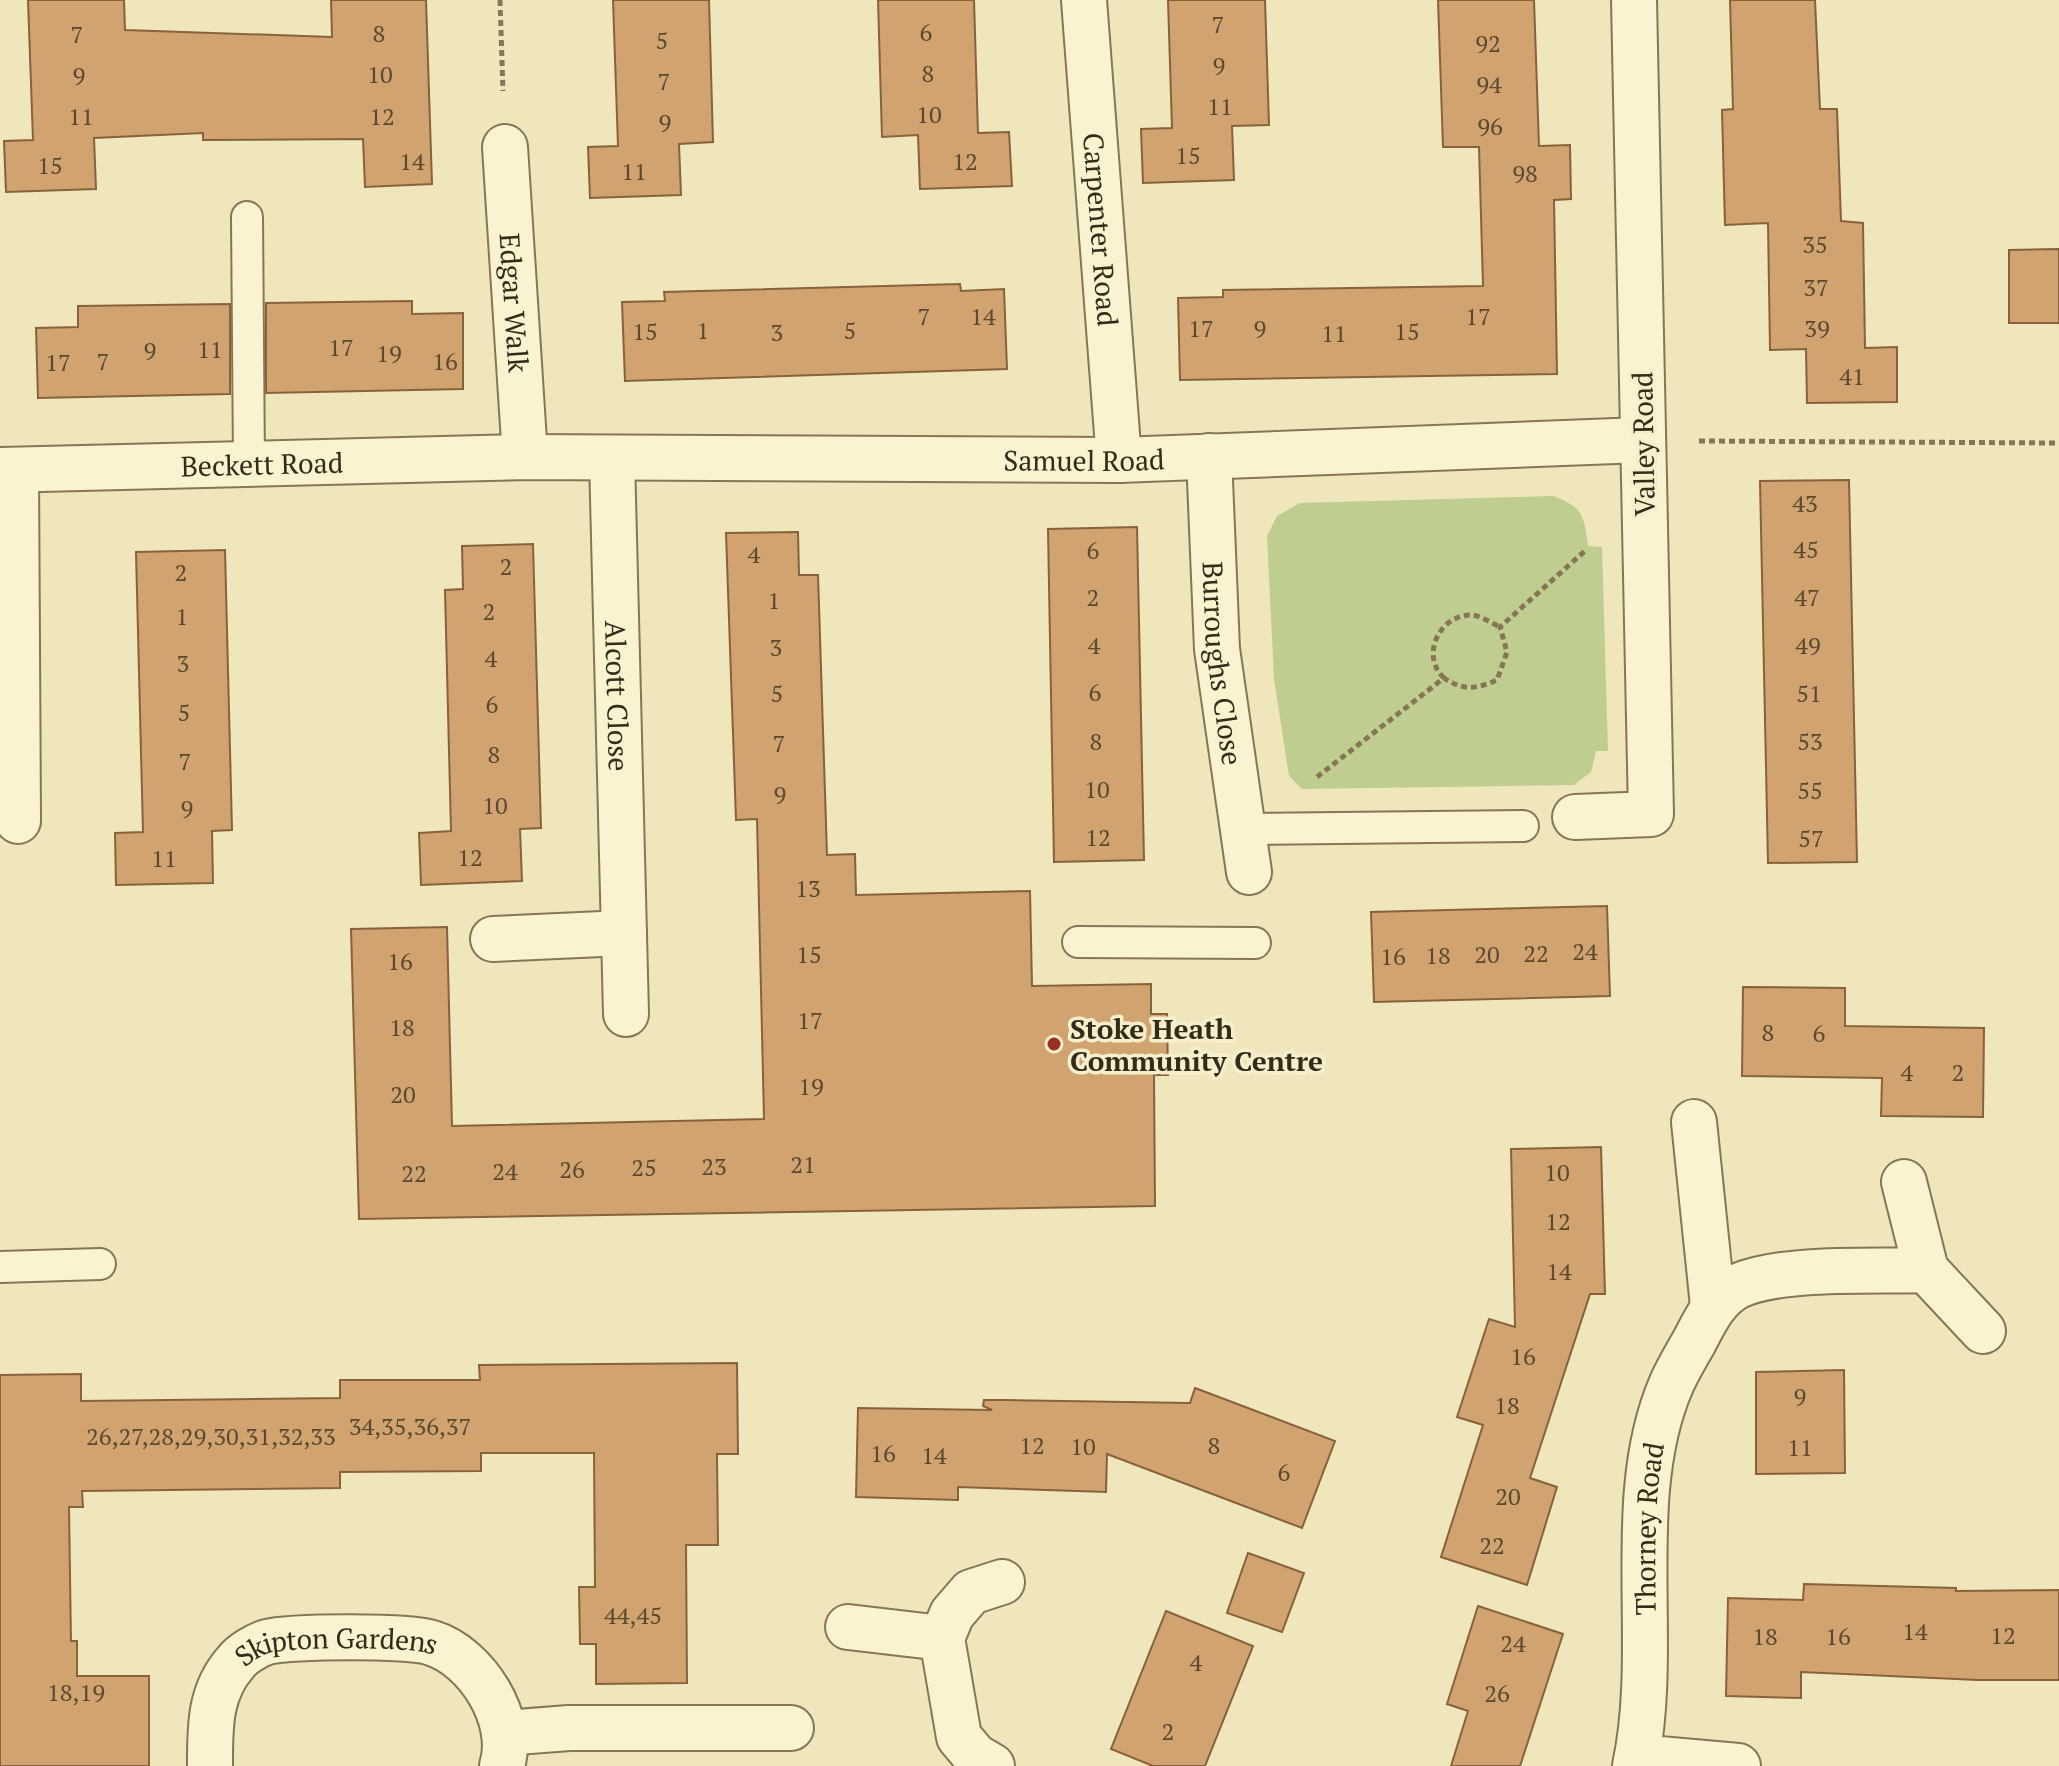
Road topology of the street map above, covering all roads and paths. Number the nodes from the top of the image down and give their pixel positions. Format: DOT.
graph roads {
  1 [pos="500,0"];
  2 [pos="1084,0"];
  3 [pos="1634,0"];
  4 [pos="505,147"];
  5 [pos="247,217"];
  6 [pos="1642,440"];
  7 [pos="2059,443"];
  8 [pos="1209,456"];
  9 [pos="525,457"];
  10 [pos="612,458"];
  11 [pos="1119,460"];
  12 [pos="249,464"];
  13 [pos="8,470"];
  14 [pos="1644,499"];
  15 [pos="1500,627"];
  16 [pos="1444,678"];
  17 [pos="1575,817"];
  18 [pos="18,821"];
  19 [pos="1523,826"];
  20 [pos="1247,844"];
  21 [pos="624,933"];
  22 [pos="493,939"];
  23 [pos="1078,942"];
  24 [pos="1255,943"];
  25 [pos="626,1014"];
  26 [pos="1694,1122"];
  27 [pos="1904,1182"];
  28 [pos="100,1264"];
  29 [pos="0,1267"];
  30 [pos="1926,1270"];
  31 [pos="1713,1306"];
  32 [pos="1983,1331"];
  33 [pos="1002,1582"];
  34 [pos="848,1627"];
  35 [pos="942,1638"];
  36 [pos="791,1728"];
  37 [pos="503,1750"];
  38 [pos="1636,1762"];
  39 [pos="210,1766"];
  40 [pos="992,1766"];
  41 [pos="1738,1766"];
  1 -- 4 [label="path"];
  2 -- 11 [label="street, Carpenter Road"];
  3 -- 6 [label="street, Valley Road"];
  4 -- 9 [label="street, Edgar Walk"];
  5 -- 12 [label="lane"];
  6 -- 7 [label="path"];
  6 -- 8 [label="street, Samuel Road"];
  6 -- 14 [label="street, Valley Road"];
  8 -- 11 [label="street, Samuel Road"];
  8 -- 20 [label="street, Burroughs Close"];
  9 -- 10 [label="street, Samuel Road"];
  9 -- 12 [label="street, Beckett Road"];
  10 -- 11 [label="street, Samuel Road"];
  10 -- 21 [label="street, Alcott Close"];
  12 -- 13 [label="street, Beckett Road"];
  13 -- 18 [label="street"];
  14 -- 15 [label="path"];
  14 -- 17 [label="street, Valley Road"];
  15 -- 16 [label="path"];
  15 -- 16 [label="path"];
  16 -- 20 [label="path"];
  19 -- 20 [label="lane"];
  21 -- 22 [label="street"];
  21 -- 25 [label="street, Alcott Close"];
  23 -- 24 [label="lane"];
  26 -- 31 [label="street"];
  27 -- 30 [label="street"];
  28 -- 29 [label="lane"];
  30 -- 31 [label="street, Thorney Road"];
  30 -- 32 [label="street"];
  31 -- 38 [label="street, Thorney Road"];
  33 -- 35 [label="street"];
  34 -- 35 [label="street"];
  35 -- 40 [label="street"];
  36 -- 37 [label="street, Skipton Gardens"];
  37 -- 39 [label="street, Skipton Gardens"];
  38 -- 41 [label="street"];
}
